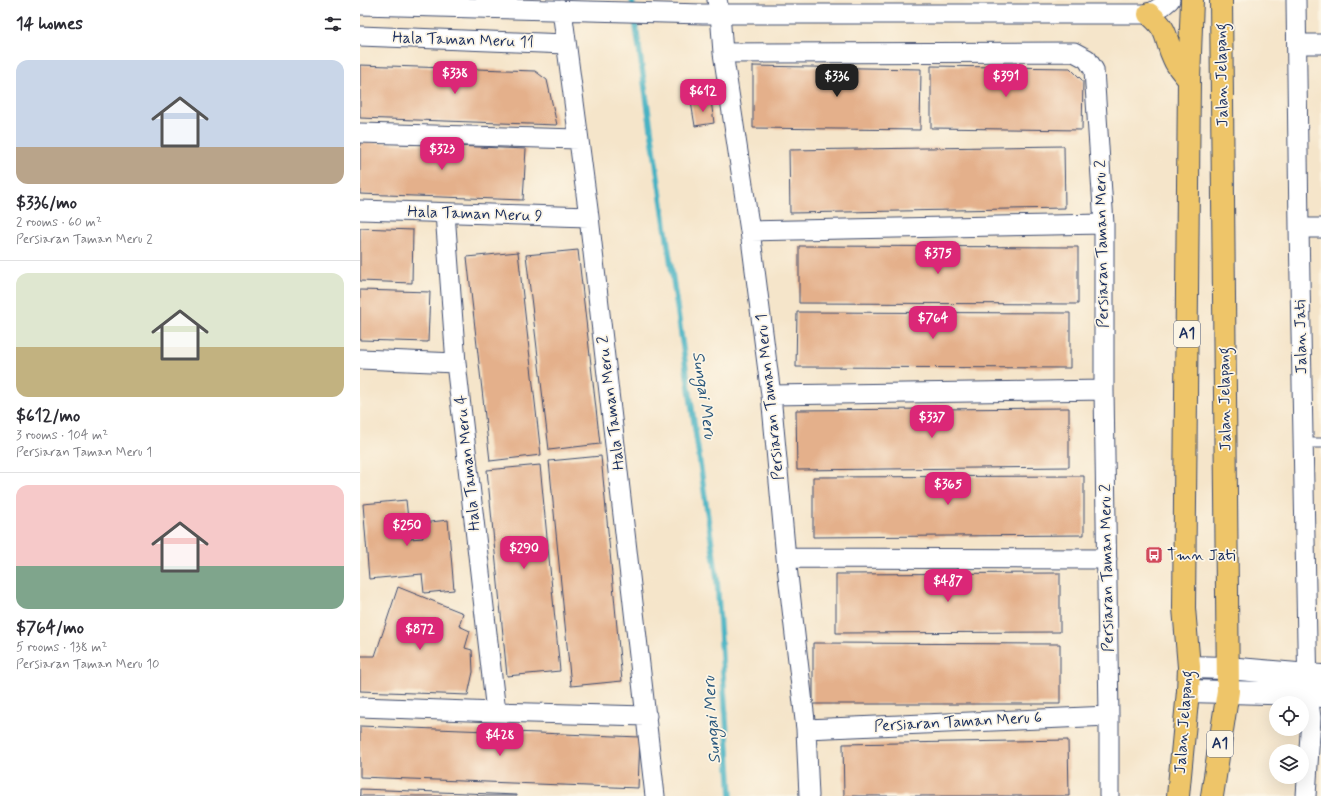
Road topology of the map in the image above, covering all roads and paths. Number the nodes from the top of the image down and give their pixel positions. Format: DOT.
graph roads {
  1 [pos="1170,0"];
  2 [pos="1192,0"];
  3 [pos="1296,0"];
  4 [pos="1217,2"];
  5 [pos="360,5"];
  6 [pos="713,9"];
  7 [pos="562,10"];
  8 [pos="1149,14"];
  9 [pos="360,36"];
  10 [pos="566,44"];
  11 [pos="1297,44"];
  12 [pos="1321,44"];
  13 [pos="724,54"];
  14 [pos="1189,80"];
  15 [pos="360,133"];
  16 [pos="578,139"];
  17 [pos="360,210"];
  18 [pos="445,213"];
  19 [pos="590,217"];
  20 [pos="1104,224"];
  21 [pos="1299,228"];
  22 [pos="1321,228"];
  23 [pos="750,231"];
  24 [pos="360,359"];
  25 [pos="456,363"];
  26 [pos="1104,390"];
  27 [pos="771,395"];
  28 [pos="1312,443"];
  29 [pos="786,558"];
  30 [pos="1106,559"];
  31 [pos="1189,667"];
  32 [pos="1227,668"];
  33 [pos="1315,685"];
  34 [pos="1188,691"];
  35 [pos="1228,691"];
  36 [pos="360,707"];
  37 [pos="496,712"];
  38 [pos="647,716"];
  39 [pos="1109,716"];
  40 [pos="806,729"];
  41 [pos="655,796"];
  42 [pos="809,796"];
  43 [pos="1109,796"];
  44 [pos="1178,796"];
  45 [pos="1212,796"];
  46 [pos="1306,796"];
  1 -- 8 [label="street"];
  2 -- 14 [label="main road, Jalan Jelapang / A1"];
  3 -- 11 [label="street, Jalan Jati"];
  4 -- 32 [label="main road, Jalan Jelapang / A1"];
  5 -- 7 [label="street"];
  6 -- 7 [label="street"];
  6 -- 8 [label="street"];
  6 -- 13 [label="street, Persiaran Taman Meru 1"];
  7 -- 10 [label="street, Hala Taman Meru 2"];
  8 -- 14 [label="main road"];
  9 -- 10 [label="street, Hala Taman Meru 11"];
  10 -- 16 [label="street, Hala Taman Meru 2"];
  11 -- 12 [label="street"];
  11 -- 21 [label="street, Jalan Jati"];
  13 -- 20 [label="street, Persiaran Taman Meru 2"];
  13 -- 23 [label="street, Persiaran Taman Meru 1"];
  14 -- 31 [label="main road, Jalan Jelapang / A1"];
  15 -- 16 [label="street"];
  16 -- 19 [label="street, Hala Taman Meru 2"];
  17 -- 18 [label="street, Hala Taman Meru 9"];
  18 -- 19 [label="street, Hala Taman Meru 9"];
  18 -- 25 [label="street, Hala Taman Meru 4"];
  19 -- 38 [label="street, Hala Taman Meru 2"];
  20 -- 23 [label="street"];
  20 -- 26 [label="street, Persiaran Taman Meru 2"];
  21 -- 22 [label="street"];
  21 -- 28 [label="street, Jalan Jati"];
  23 -- 27 [label="street, Persiaran Taman Meru 1"];
  24 -- 25 [label="street"];
  25 -- 37 [label="street, Hala Taman Meru 4"];
  26 -- 27 [label="street"];
  26 -- 30 [label="street, Persiaran Taman Meru 2"];
  27 -- 29 [label="street, Persiaran Taman Meru 1"];
  28 -- 33 [label="street, Jalan Jati"];
  29 -- 30 [label="street"];
  29 -- 40 [label="street, Persiaran Taman Meru 1"];
  30 -- 39 [label="street, Persiaran Taman Meru 2"];
  31 -- 32 [label="street"];
  31 -- 34 [label="main road, Jalan Jelapang / A1"];
  32 -- 33 [label="street"];
  32 -- 35 [label="main road, Jalan Jelapang / A1"];
  33 -- 35 [label="street"];
  33 -- 46 [label="street, Jalan Jati"];
  34 -- 35 [label="street"];
  34 -- 44 [label="main road, Jalan Jelapang / A1"];
  35 -- 45 [label="main road, Jalan Jelapang / A1"];
  36 -- 37 [label="street"];
  37 -- 38 [label="street"];
  38 -- 41 [label="street, Hala Taman Meru 2"];
  39 -- 40 [label="street, Persiaran Taman Meru 6"];
  39 -- 43 [label="street, Persiaran Taman Meru 2"];
  40 -- 42 [label="street, Persiaran Taman Meru 1"];
}
